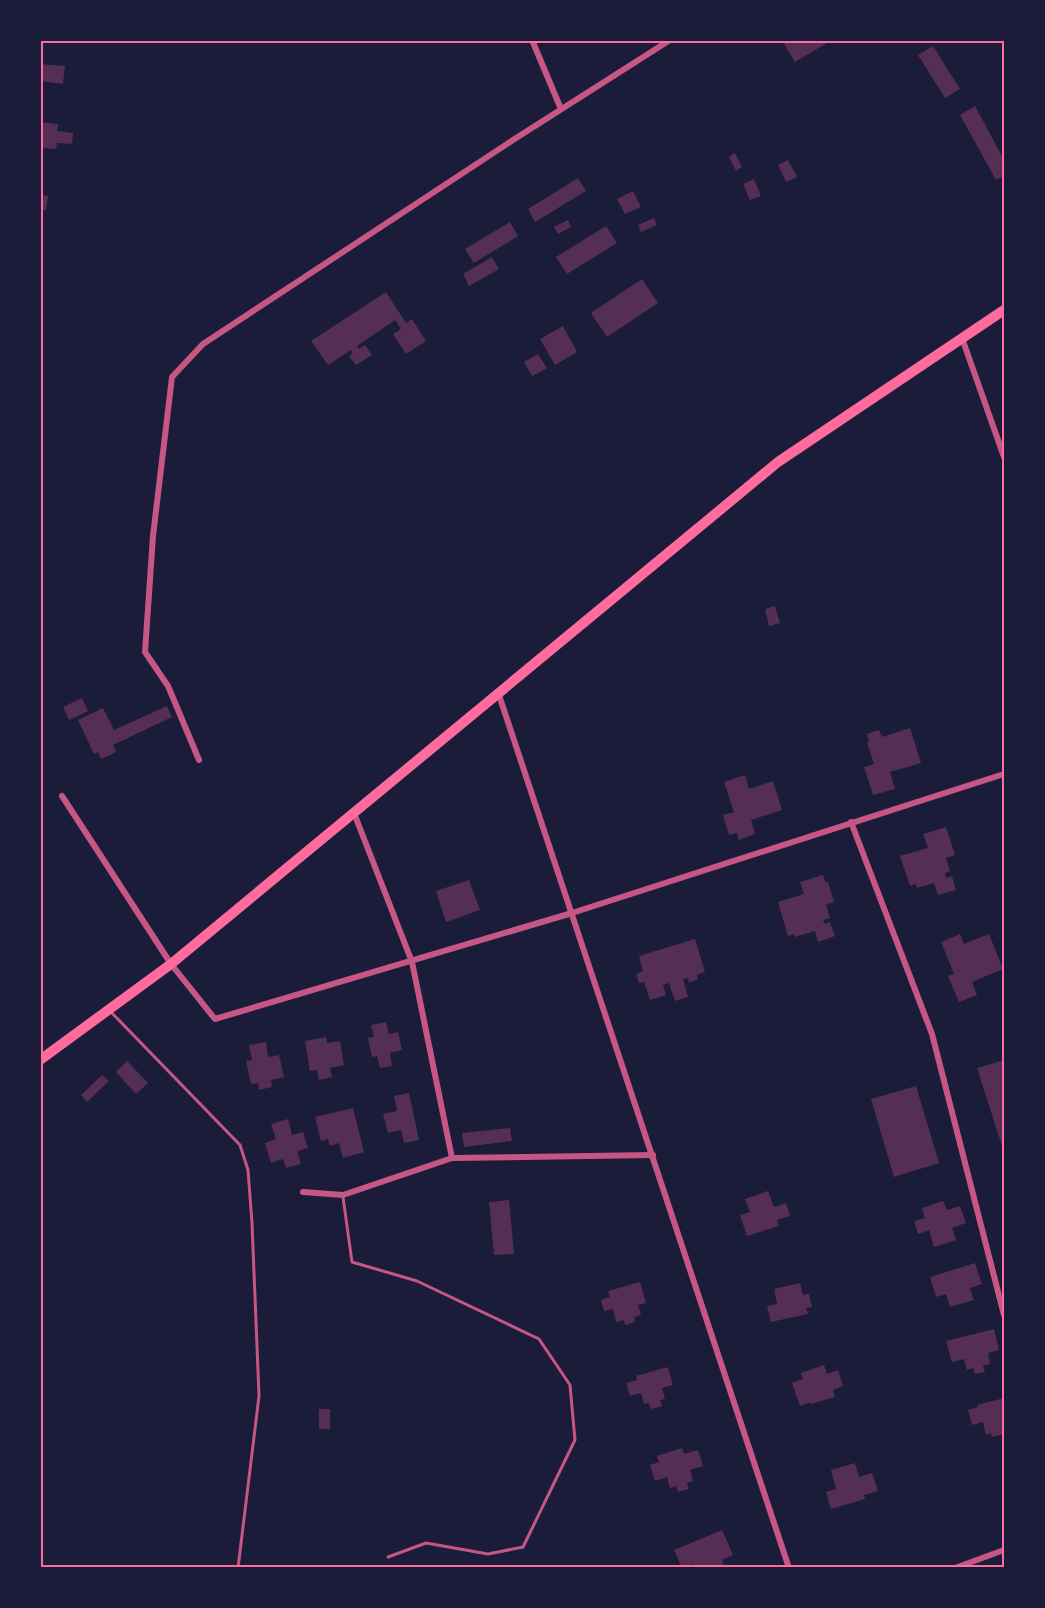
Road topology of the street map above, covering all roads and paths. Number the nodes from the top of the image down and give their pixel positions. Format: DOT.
graph roads {
  1 [pos="532,40"];
  2 [pos="670,40"];
  3 [pos="561,109"];
  4 [pos="1005,310"];
  5 [pos="962,338"];
  6 [pos="1005,457"];
  7 [pos="498,692"];
  8 [pos="199,760"];
  9 [pos="1005,774"];
  10 [pos="62,796"];
  11 [pos="354,813"];
  12 [pos="851,822"];
  13 [pos="572,913"];
  14 [pos="412,962"];
  15 [pos="171,964"];
  16 [pos="109,1010"];
  17 [pos="40,1060"];
  18 [pos="652,1155"];
  19 [pos="452,1158"];
  20 [pos="303,1192"];
  21 [pos="343,1197"];
  22 [pos="1005,1315"];
  23 [pos="1005,1550"];
  24 [pos="388,1557"];
  25 [pos="971,1565"];
  26 [pos="238,1568"];
  27 [pos="789,1568"];
  28 [pos="955,1568"];
  1 -- 3 [label="street"];
  2 -- 3 [label="street"];
  3 -- 8 [label="street"];
  4 -- 5 [label="highway"];
  5 -- 6 [label="street"];
  5 -- 7 [label="highway"];
  7 -- 11 [label="highway"];
  7 -- 13 [label="street"];
  9 -- 12 [label="street"];
  10 -- 15 [label="street"];
  11 -- 14 [label="street"];
  11 -- 15 [label="highway"];
  12 -- 13 [label="street"];
  12 -- 22 [label="street"];
  13 -- 14 [label="street"];
  13 -- 18 [label="street"];
  14 -- 15 [label="street"];
  14 -- 19 [label="street"];
  15 -- 16 [label="highway"];
  16 -- 17 [label="highway"];
  16 -- 26 [label="lane"];
  18 -- 19 [label="street"];
  18 -- 27 [label="street"];
  19 -- 20 [label="street"];
  21 -- 24 [label="lane"];
  23 -- 25 [label="street"];
  25 -- 28 [label="street"];
}
